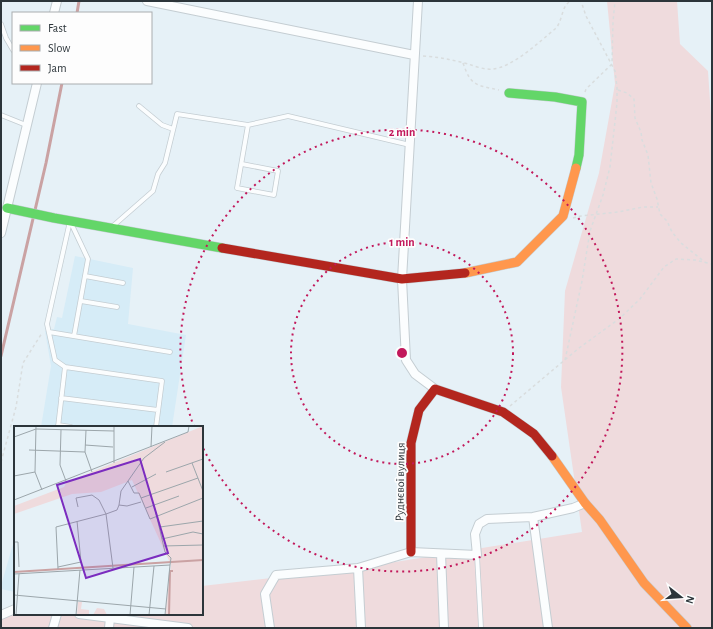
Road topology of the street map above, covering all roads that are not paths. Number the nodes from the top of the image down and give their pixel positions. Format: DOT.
graph roads {
  1 [pos="57,1"];
  2 [pos="147,1"];
  3 [pos="418,1"];
  4 [pos="54,12"];
  5 [pos="1,24"];
  6 [pos="12,48"];
  7 [pos="414,55"];
  8 [pos="37,84"];
  9 [pos="509,92"];
  10 [pos="138,106"];
  11 [pos="1,115"];
  12 [pos="27,125"];
  13 [pos="248,125"];
  14 [pos="173,129"];
  15 [pos="410,145"];
  16 [pos="242,164"];
  17 [pos="7,208"];
  18 [pos="70,221"];
  19 [pos="110,228"];
  20 [pos="1,233"];
  21 [pos="85,276"];
  22 [pos="402,279"];
  23 [pos="123,283"];
  24 [pos="80,301"];
  25 [pos="117,307"];
  26 [pos="49,332"];
  27 [pos="74,336"];
  28 [pos="170,352"];
  29 [pos="66,367"];
  30 [pos="435,388"];
  31 [pos="62,398"];
  32 [pos="158,410"];
  33 [pos="58,426"];
  34 [pos="156,426"];
  35 [pos="585,503"];
  36 [pos="533,517"];
  37 [pos="411,552"];
  38 [pos="441,554"];
  39 [pos="477,555"];
  40 [pos="358,568"];
  41 [pos="14,610"];
  42 [pos="1,615"];
  43 [pos="58,615"];
  44 [pos="87,615"];
  45 [pos="110,618"];
  46 [pos="53,628"];
  47 [pos="109,628"];
  48 [pos="188,628"];
  49 [pos="270,628"];
  50 [pos="361,628"];
  51 [pos="444,628"];
  52 [pos="481,628"];
  53 [pos="548,628"];
  54 [pos="687,628"];
  1 -- 4 [label="street"];
  2 -- 7 [label="street"];
  3 -- 7 [label="street"];
  5 -- 6 [label="lane"];
  7 -- 15 [label="street"];
  8 -- 12 [label="street"];
  9 -- 22 [label="street"];
  10 -- 14 [label="lane"];
  11 -- 12 [label="lane"];
  12 -- 17 [label="street"];
  13 -- 14 [label="lane"];
  13 -- 15 [label="lane"];
  13 -- 16 [label="lane"];
  14 -- 19 [label="lane"];
  15 -- 22 [label="street"];
  16 -- 16 [label="lane"];
  17 -- 18 [label="street"];
  17 -- 20 [label="street"];
  18 -- 19 [label="street"];
  18 -- 21 [label="lane"];
  18 -- 26 [label="lane"];
  19 -- 22 [label="street"];
  21 -- 23 [label="lane"];
  21 -- 24 [label="lane"];
  22 -- 30 [label="street"];
  24 -- 25 [label="lane"];
  24 -- 27 [label="lane"];
  26 -- 27 [label="lane"];
  26 -- 29 [label="lane"];
  27 -- 28 [label="lane"];
  29 -- 31 [label="lane"];
  29 -- 32 [label="lane"];
  30 -- 35 [label="street"];
  30 -- 37 [label="street, Руднєвої вулиця"];
  31 -- 32 [label="lane"];
  31 -- 33 [label="lane"];
  32 -- 34 [label="lane"];
  35 -- 36 [label="street"];
  35 -- 54 [label="street"];
  36 -- 39 [label="street"];
  36 -- 53 [label="street"];
  37 -- 38 [label="street"];
  37 -- 40 [label="street"];
  38 -- 39 [label="street"];
  38 -- 51 [label="street"];
  39 -- 52 [label="lane"];
  40 -- 49 [label="street"];
  40 -- 50 [label="street"];
  41 -- 42 [label="street"];
  43 -- 46 [label="street"];
  44 -- 45 [label="street"];
  45 -- 47 [label="street"];
  45 -- 48 [label="street"];
}
